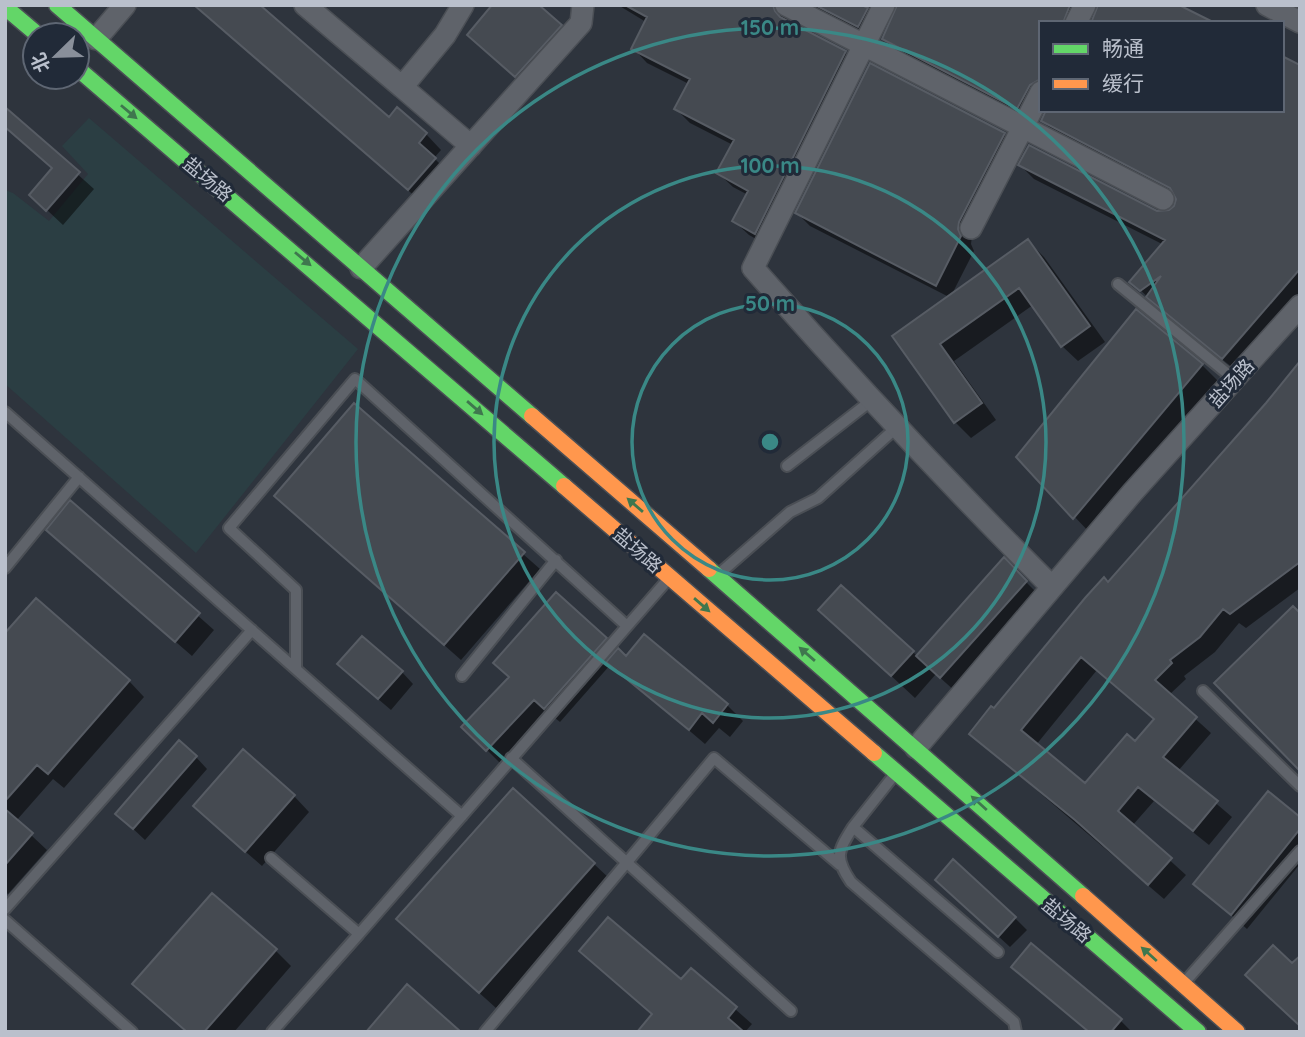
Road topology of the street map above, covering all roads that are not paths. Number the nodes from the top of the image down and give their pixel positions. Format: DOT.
graph roads {
  1 [pos="57,5"];
  2 [pos="125,5"];
  3 [pos="305,5"];
  4 [pos="463,5"];
  5 [pos="583,5"];
  6 [pos="786,5"];
  7 [pos="884,5"];
  8 [pos="1085,5"];
  9 [pos="1267,5"];
  10 [pos="5,7"];
  11 [pos="22,21"];
  12 [pos="1077,21"];
  13 [pos="1300,22"];
  14 [pos="96,39"];
  15 [pos="864,46"];
  16 [pos="91,80"];
  17 [pos="401,87"];
  18 [pos="1039,96"];
  19 [pos="1023,127"];
  20 [pos="471,146"];
  21 [pos="1163,199"];
  22 [pos="971,228"];
  23 [pos="361,268"];
  24 [pos="1118,284"];
  25 [pos="1300,306"];
  26 [pos="1234,379"];
  27 [pos="872,400"];
  28 [pos="5,412"];
  29 [pos="897,427"];
  30 [pos="787,466"];
  31 [pos="79,477"];
  32 [pos="556,560"];
  33 [pos="5,568"];
  34 [pos="717,576"];
  35 [pos="670,577"];
  36 [pos="1052,587"];
  37 [pos="627,626"];
  38 [pos="252,630"];
  39 [pos="296,668"];
  40 [pos="462,676"];
  41 [pos="1203,691"];
  42 [pos="916,748"];
  43 [pos="511,758"];
  44 [pos="895,774"];
  45 [pos="1300,786"];
  46 [pos="462,816"];
  47 [pos="853,827"];
  48 [pos="1300,850"];
  49 [pos="271,858"];
  50 [pos="627,863"];
  51 [pos="840,865"];
  52 [pos="5,909"];
  53 [pos="5,920"];
  54 [pos="359,934"];
  55 [pos="998,952"];
  56 [pos="1183,984"];
  57 [pos="791,1011"];
  58 [pos="132,1032"];
  59 [pos="272,1032"];
  60 [pos="485,1032"];
  61 [pos="1016,1032"];
  62 [pos="1198,1032"];
  63 [pos="1237,1032"];
  1 -- 14 [label="main road, 盐场路"];
  2 -- 14 [label="street"];
  3 -- 17 [label="street"];
  4 -- 17 [label="street"];
  5 -- 20 [label="street"];
  6 -- 15 [label="street"];
  7 -- 15 [label="street"];
  8 -- 12 [label="street"];
  9 -- 13 [label="street"];
  10 -- 11 [label="main road"];
  14 -- 23 [label="main road, 盐场路"];
  15 -- 19 [label="street"];
  15 -- 27 [label="street"];
  16 -- 35 [label="main road, 盐场路, one-way"];
  17 -- 20 [label="street"];
  18 -- 19 [label="street"];
  19 -- 21 [label="street"];
  19 -- 22 [label="street"];
  20 -- 23 [label="street"];
  34 -- 23 [label="main road, 盐场路, one-way"];
  24 -- 26 [label="lane"];
  25 -- 26 [label="street, 盐场路"];
  26 -- 36 [label="street, 盐场路"];
  27 -- 29 [label="street"];
  27 -- 30 [label="lane"];
  28 -- 31 [label="lane"];
  29 -- 34 [label="lane"];
  29 -- 36 [label="street"];
  31 -- 33 [label="lane"];
  31 -- 38 [label="lane"];
  32 -- 37 [label="lane"];
  32 -- 39 [label="lane"];
  32 -- 40 [label="lane"];
  42 -- 34 [label="main road, 盐场路, one-way"];
  35 -- 37 [label="lane"];
  35 -- 44 [label="main road, 盐场路, one-way"];
  36 -- 42 [label="street, 盐场路"];
  37 -- 43 [label="lane"];
  38 -- 39 [label="lane"];
  38 -- 52 [label="lane"];
  39 -- 46 [label="lane"];
  41 -- 45 [label="lane"];
  56 -- 42 [label="main road, 盐场路, one-way"];
  43 -- 46 [label="lane"];
  43 -- 50 [label="lane"];
  44 -- 47 [label="lane"];
  44 -- 62 [label="main road, 盐场路"];
  46 -- 54 [label="lane"];
  47 -- 51 [label="lane"];
  47 -- 55 [label="lane"];
  48 -- 56 [label="lane"];
  49 -- 54 [label="lane"];
  50 -- 51 [label="lane"];
  50 -- 57 [label="lane"];
  50 -- 60 [label="lane"];
  51 -- 61 [label="lane"];
  53 -- 58 [label="lane"];
  54 -- 59 [label="lane"];
  56 -- 63 [label="main road, 盐场路"];
}
